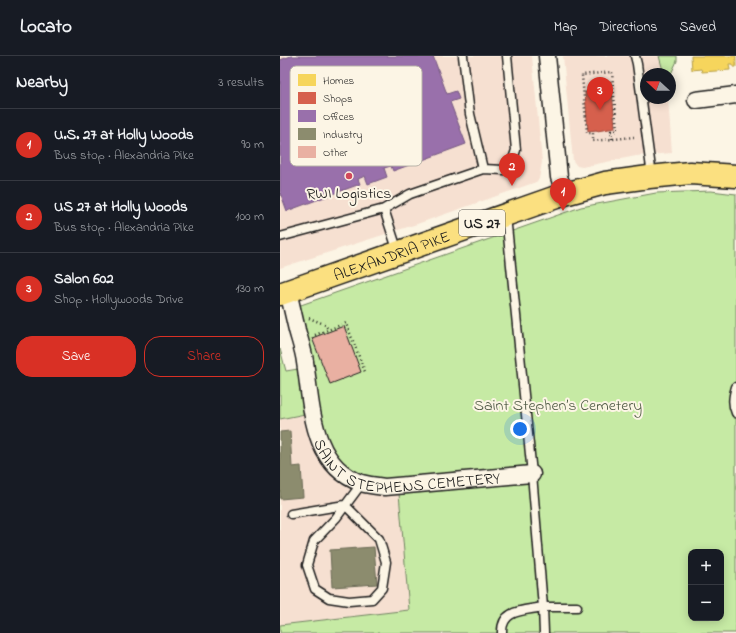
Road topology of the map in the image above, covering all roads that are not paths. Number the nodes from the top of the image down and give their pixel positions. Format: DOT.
graph roads {
  1 [pos="463,56"];
  2 [pos="507,56"];
  3 [pos="547,56"];
  4 [pos="635,56"];
  5 [pos="736,95"];
  6 [pos="696,100"];
  7 [pos="483,169"];
  8 [pos="736,176"];
  9 [pos="652,177"];
  10 [pos="565,194"];
  11 [pos="384,209"];
  12 [pos="506,215"];
  13 [pos="280,237"];
  14 [pos="398,253"];
  15 [pos="284,292"];
  16 [pos="736,387"];
  17 [pos="736,413"];
  18 [pos="532,474"];
  19 [pos="362,483"];
  20 [pos="346,505"];
  21 [pos="291,514"];
  22 [pos="543,607"];
  23 [pos="577,607"];
  24 [pos="502,633"];
  25 [pos="544,633"];
  1 -- 7 [label="lane"];
  2 -- 7 [label="lane"];
  3 -- 10 [label="street"];
  4 -- 9 [label="lane"];
  5 -- 6 [label="street"];
  7 -- 11 [label="lane"];
  8 -- 9 [label="main road, ALEXANDRIA PIKE / US 27"];
  9 -- 10 [label="main road, ALEXANDRIA PIKE / US 27"];
  10 -- 12 [label="main road, ALEXANDRIA PIKE / US 27"];
  11 -- 13 [label="lane"];
  11 -- 14 [label="lane"];
  12 -- 14 [label="main road, ALEXANDRIA PIKE / US 27"];
  12 -- 18 [label="lane"];
  14 -- 15 [label="main road, ALEXANDRIA PIKE / US 27"];
  15 -- 19 [label="street, SAINT STEPHENS CEMETERY"];
  16 -- 17 [label="lane"];
  18 -- 19 [label="street, SAINT STEPHENS CEMETERY"];
  18 -- 22 [label="lane"];
  19 -- 20 [label="lane"];
  20 -- 20 [label="lane"];
  20 -- 21 [label="lane"];
  22 -- 23 [label="lane"];
  22 -- 24 [label="lane"];
  22 -- 25 [label="lane"];
}
